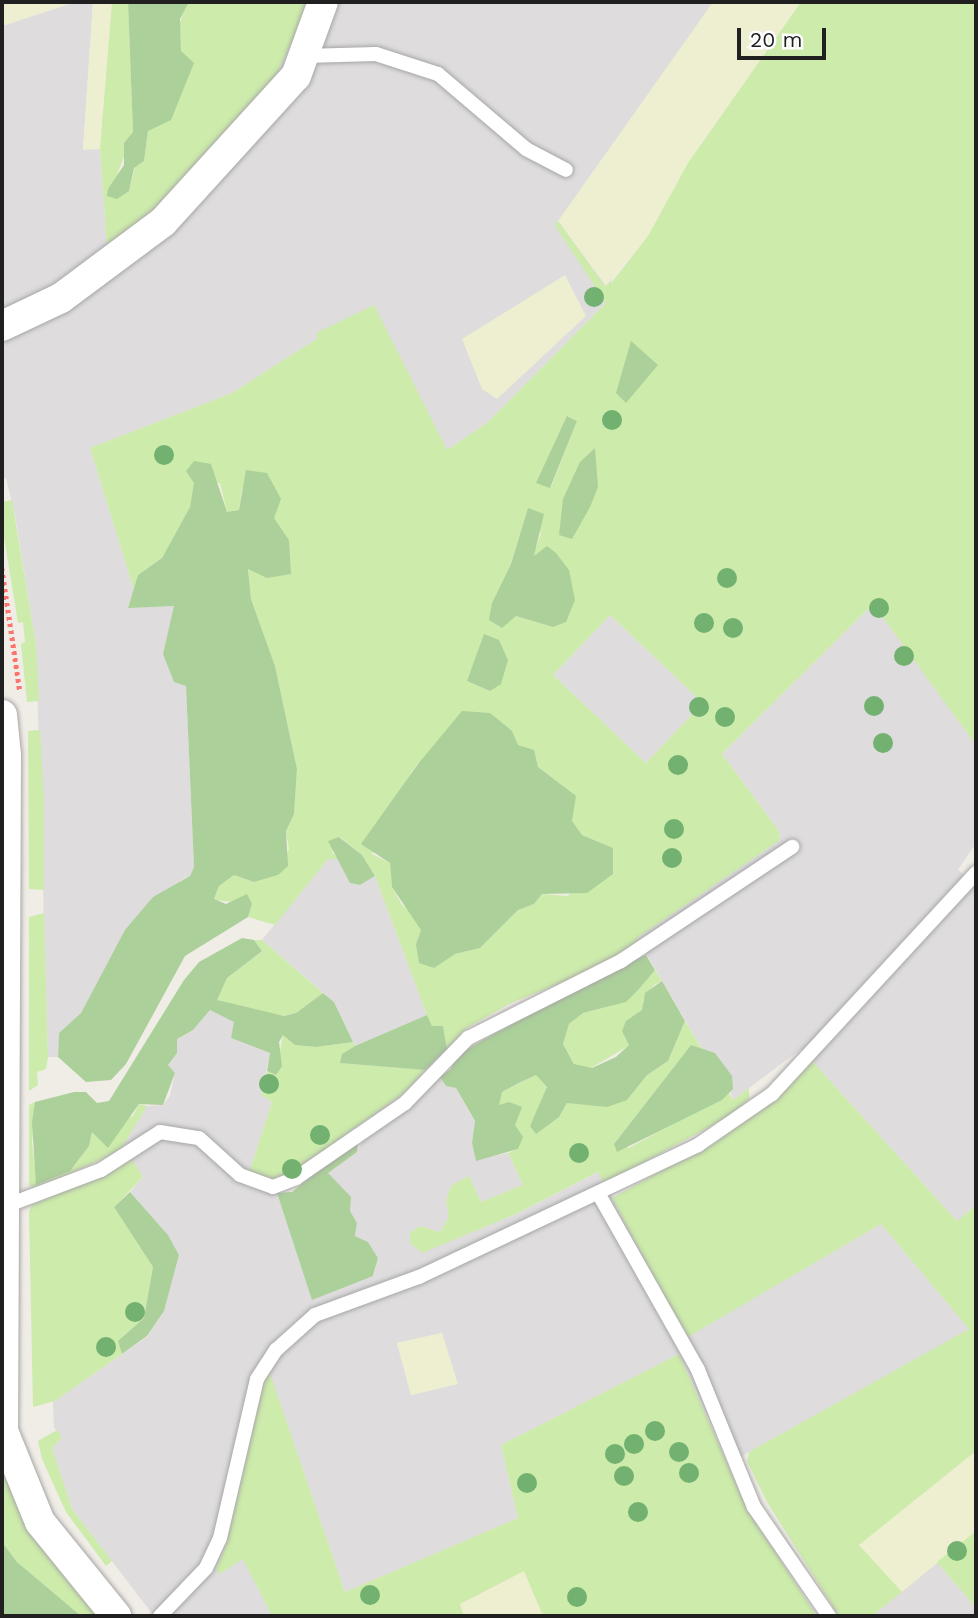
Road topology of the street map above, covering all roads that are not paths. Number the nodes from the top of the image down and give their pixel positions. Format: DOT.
graph roads {
  1 [pos="323,2"];
  2 [pos="304,56"];
  3 [pos="566,170"];
  4 [pos="2,327"];
  5 [pos="2,715"];
  6 [pos="792,847"];
  7 [pos="976,873"];
  8 [pos="598,1193"];
  9 [pos="3,1207"];
  10 [pos="116,1616"];
  11 [pos="160,1616"];
  12 [pos="829,1616"];
  1 -- 2 [label="street"];
  2 -- 3 [label="lane"];
  2 -- 4 [label="street"];
  5 -- 9 [label="street"];
  6 -- 9 [label="lane"];
  7 -- 8 [label="lane"];
  8 -- 11 [label="lane"];
  8 -- 12 [label="lane"];
  9 -- 10 [label="street"];
}
